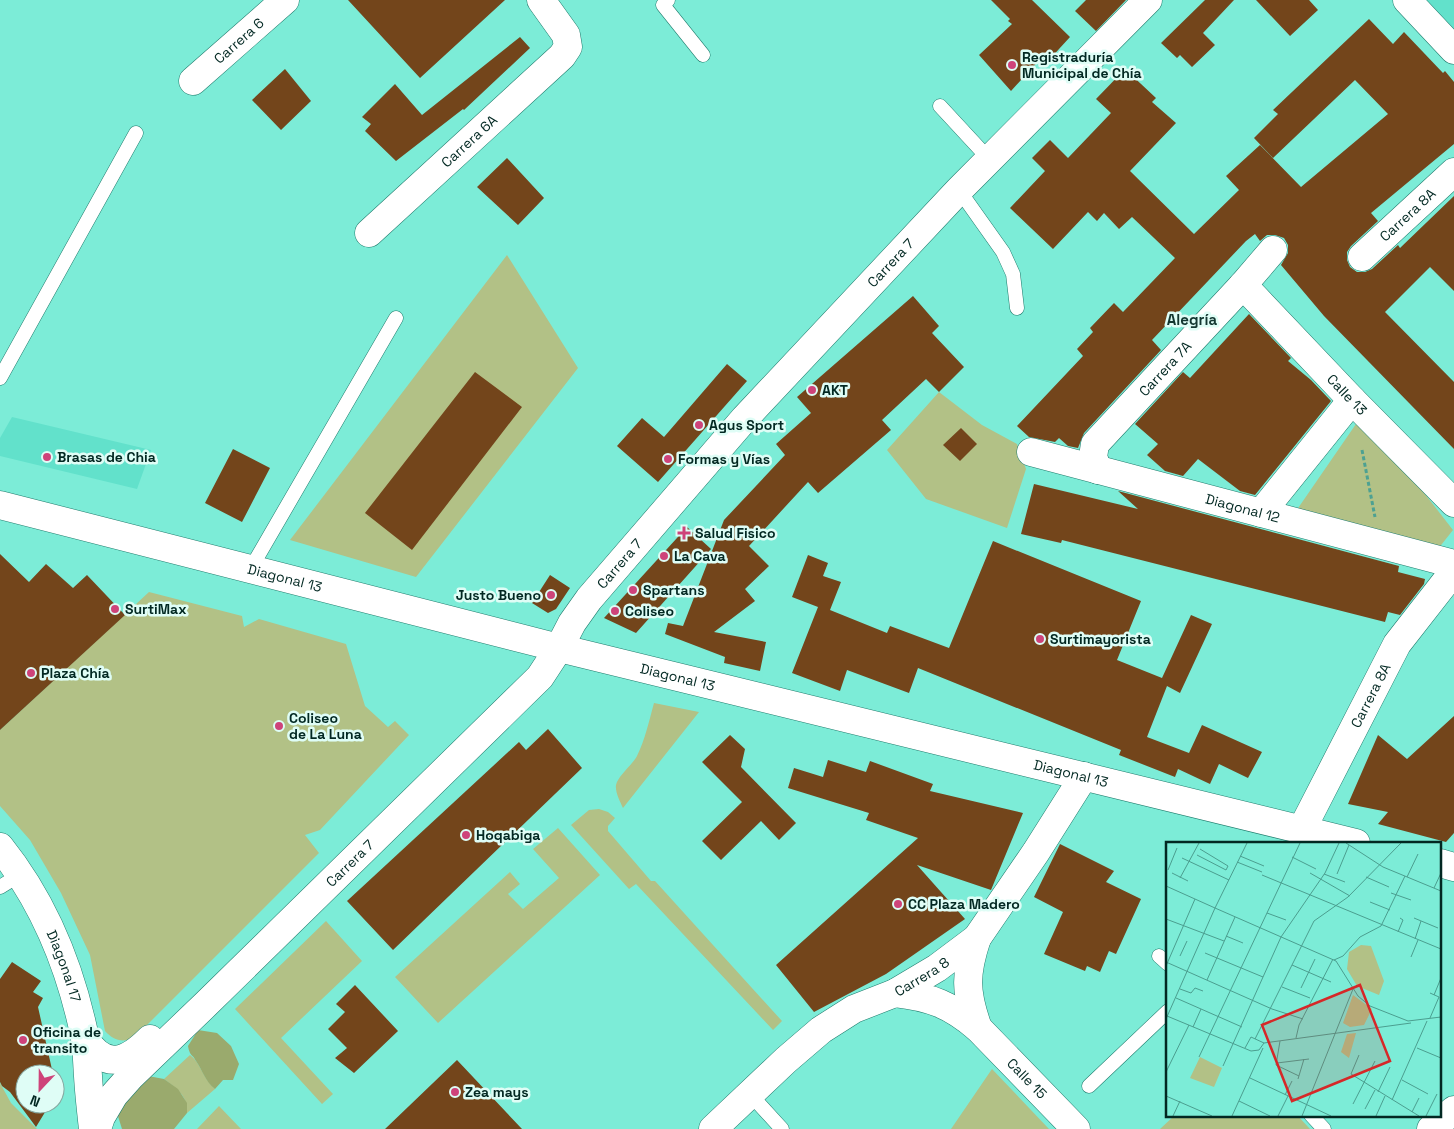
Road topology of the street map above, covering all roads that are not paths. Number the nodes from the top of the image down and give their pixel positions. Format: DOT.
graph roads {
  1 [pos="285,0"];
  2 [pos="541,0"];
  3 [pos="668,0"];
  4 [pos="1148,0"];
  5 [pos="1407,0"];
  6 [pos="1454,50"];
  7 [pos="703,55"];
  8 [pos="193,81"];
  9 [pos="940,106"];
  10 [pos="136,134"];
  11 [pos="989,159"];
  12 [pos="1454,172"];
  13 [pos="959,190"];
  14 [pos="369,233"];
  15 [pos="1273,250"];
  16 [pos="1362,257"];
  17 [pos="1243,285"];
  18 [pos="1018,308"];
  19 [pos="396,318"];
  20 [pos="0,378"];
  21 [pos="1352,400"];
  22 [pos="1031,452"];
  23 [pos="1098,470"];
  24 [pos="1454,503"];
  25 [pos="0,505"];
  26 [pos="1261,513"];
  27 [pos="1454,564"];
  28 [pos="250,568"];
  29 [pos="1454,571"];
  30 [pos="508,634"];
  31 [pos="559,648"];
  32 [pos="1084,776"];
  33 [pos="1302,829"];
  34 [pos="1352,842"];
  35 [pos="0,847"];
  36 [pos="10,881"];
  37 [pos="978,938"];
  38 [pos="895,993"];
  39 [pos="1166,1014"];
  40 [pos="978,1028"];
  41 [pos="85,1039"];
  42 [pos="1089,1086"];
  43 [pos="750,1094"];
  44 [pos="1454,1110"];
  45 [pos="1312,1116"];
  46 [pos="95,1129"];
  47 [pos="713,1129"];
  48 [pos="782,1129"];
  49 [pos="1076,1129"];
  50 [pos="1324,1129"];
  51 [pos="1431,1129"];
  1 -- 8 [label="street, Carrera 6"];
  2 -- 14 [label="street, Carrera 6A"];
  3 -- 7 [label="lane"];
  4 -- 11 [label="street, Carrera 7"];
  5 -- 6 [label="street"];
  9 -- 11 [label="lane"];
  10 -- 20 [label="lane"];
  11 -- 13 [label="street, Carrera 7"];
  12 -- 16 [label="street, Carrera 8A"];
  13 -- 18 [label="lane"];
  13 -- 31 [label="street, Carrera 7"];
  15 -- 17 [label="street, Carrera 7A"];
  17 -- 21 [label="street, Calle 13"];
  17 -- 23 [label="street, Carrera 7A"];
  19 -- 28 [label="lane"];
  21 -- 24 [label="street, Calle 13"];
  21 -- 26 [label="street"];
  22 -- 23 [label="street, Diagonal 12"];
  23 -- 26 [label="street, Diagonal 12"];
  25 -- 28 [label="street, Diagonal 13"];
  26 -- 27 [label="street, Diagonal 12"];
  28 -- 30 [label="street, Diagonal 13"];
  29 -- 33 [label="street, Carrera 8A"];
  30 -- 31 [label="street, Diagonal 13"];
  30 -- 41 [label="street, Carrera 7"];
  31 -- 32 [label="street, Diagonal 13"];
  31 -- 46 [label="street, Carrera 7"];
  32 -- 33 [label="street, Diagonal 13"];
  32 -- 37 [label="street, Carrera 8"];
  33 -- 34 [label="street, Diagonal 13"];
  35 -- 36 [label="street, Diagonal 17"];
  36 -- 41 [label="street, Diagonal 17"];
  37 -- 38 [label="street, Carrera 8"];
  37 -- 40 [label="street, Calle 15"];
  38 -- 40 [label="street, Calle 15"];
  38 -- 43 [label="street, Carrera 8"];
  39 -- 42 [label="lane"];
  40 -- 49 [label="street, Calle 15"];
  41 -- 46 [label="street, Diagonal 17"];
  43 -- 47 [label="street, Carrera 8"];
  43 -- 48 [label="lane"];
  44 -- 51 [label="street"];
  45 -- 50 [label="lane"];
}
